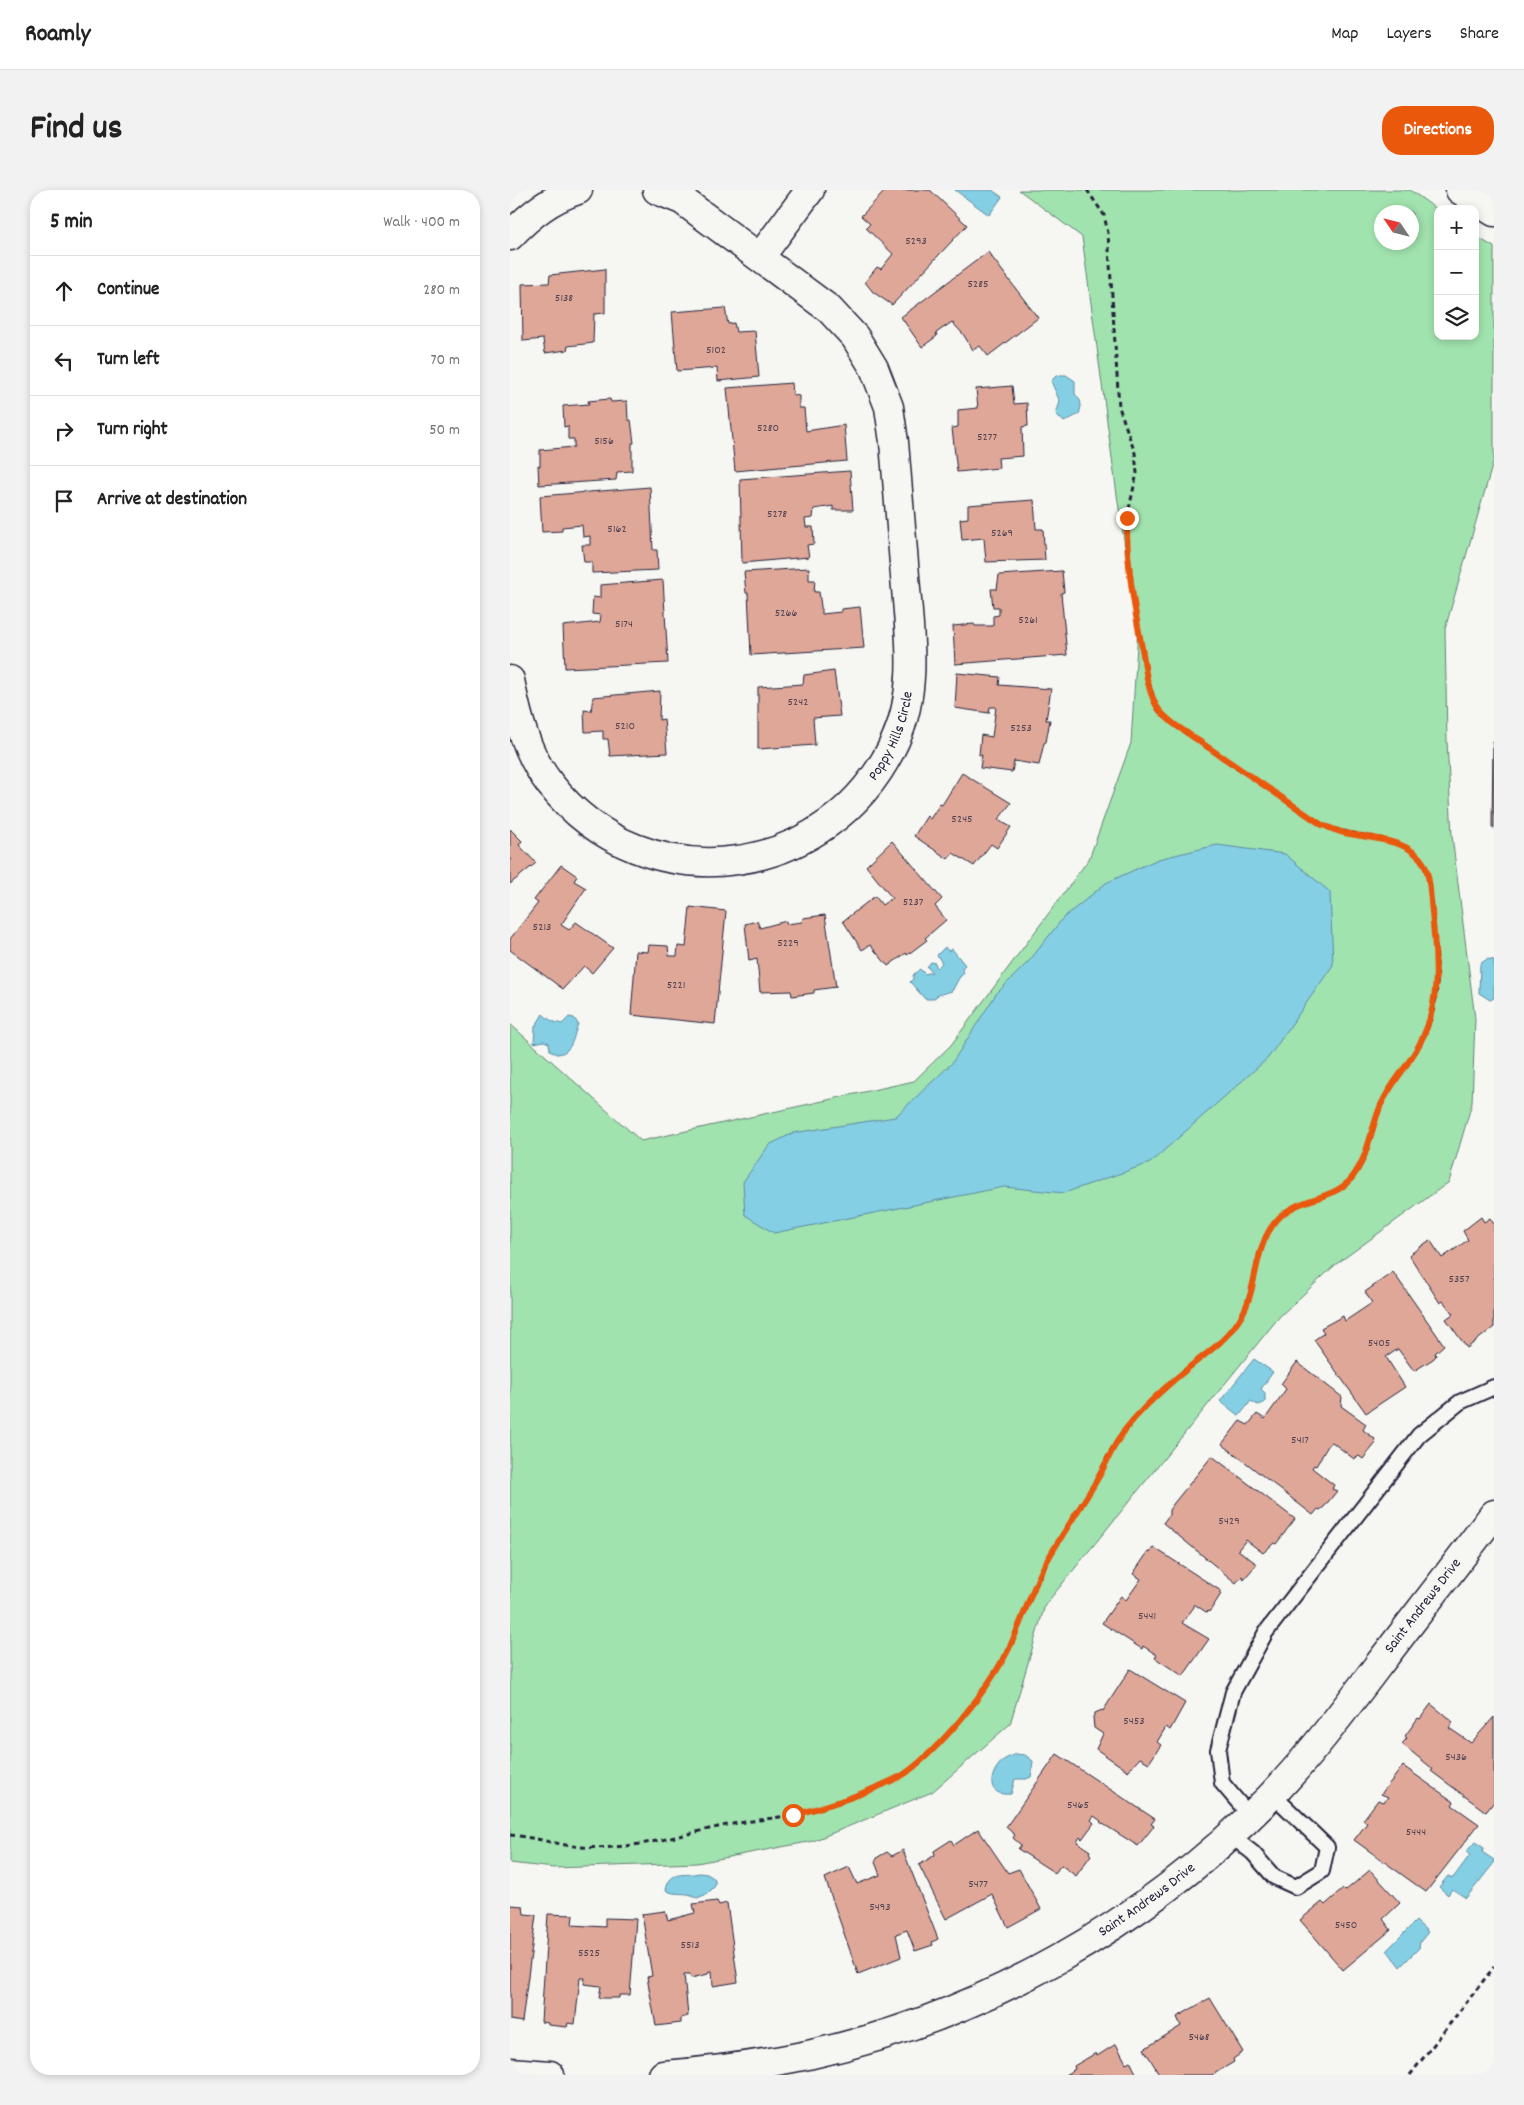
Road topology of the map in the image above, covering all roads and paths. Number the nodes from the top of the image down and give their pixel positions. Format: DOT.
graph roads {
  1 [pos="578,190"];
  2 [pos="657,190"];
  3 [pos="810,190"];
  4 [pos="1087,190"];
  5 [pos="1460,190"];
  6 [pos="1494,212"];
  7 [pos="510,236"];
  8 [pos="760,257"];
  9 [pos="510,680"];
  10 [pos="1494,1387"];
  11 [pos="1494,1514"];
  12 [pos="1272,1794"];
  13 [pos="1250,1816"];
  14 [pos="1230,1834"];
  15 [pos="510,1835"];
  16 [pos="1494,1967"];
  17 [pos="510,2072"];
  18 [pos="550,2075"];
  19 [pos="663,2075"];
  20 [pos="1410,2075"];
  1 -- 7 [label="street"];
  2 -- 8 [label="street, Poppy Hills Circle"];
  3 -- 8 [label="street"];
  4 -- 15 [label="path"];
  5 -- 6 [label="street"];
  8 -- 9 [label="street, Poppy Hills Circle"];
  10 -- 13 [label="lane"];
  11 -- 12 [label="street, Saint Andrews Drive"];
  12 -- 13 [label="street, Saint Andrews Drive"];
  12 -- 14 [label="lane"];
  13 -- 14 [label="street, Saint Andrews Drive"];
  14 -- 19 [label="street, Saint Andrews Drive"];
  16 -- 20 [label="path"];
  17 -- 18 [label="street"];
}
